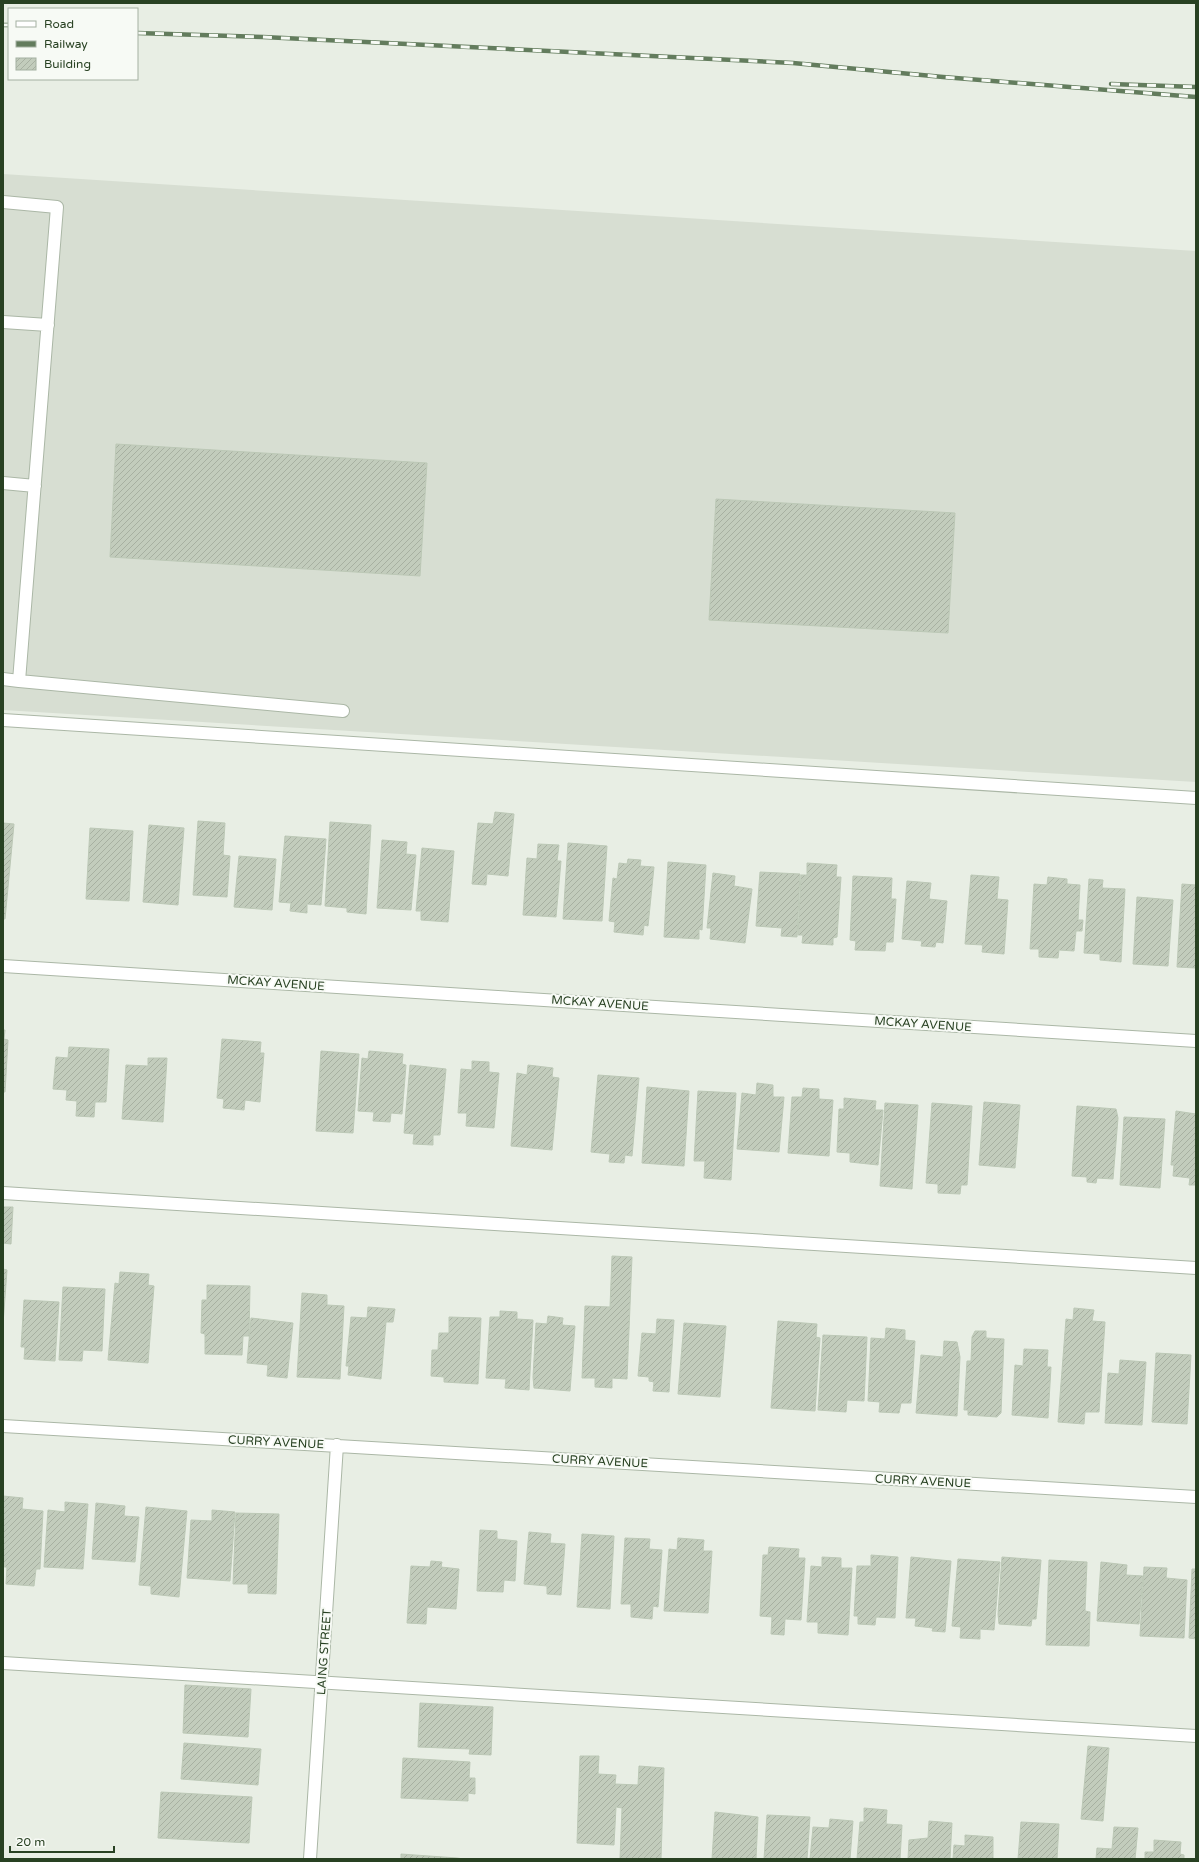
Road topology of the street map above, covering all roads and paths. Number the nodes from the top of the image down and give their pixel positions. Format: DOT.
graph roads {
  1 [pos="3,202"];
  2 [pos="3,322"];
  3 [pos="48,325"];
  4 [pos="3,483"];
  5 [pos="35,486"];
  6 [pos="3,679"];
  7 [pos="19,681"];
  8 [pos="343,711"];
  9 [pos="3,720"];
  10 [pos="1196,798"];
  11 [pos="3,966"];
  12 [pos="1196,1041"];
  13 [pos="3,1194"];
  14 [pos="1196,1268"];
  15 [pos="3,1426"];
  16 [pos="337,1445"];
  17 [pos="1196,1497"];
  18 [pos="3,1663"];
  19 [pos="322,1682"];
  20 [pos="1196,1736"];
  21 [pos="310,1859"];
  1 -- 3 [label="street"];
  2 -- 3 [label="street"];
  3 -- 5 [label="street"];
  4 -- 5 [label="street"];
  5 -- 7 [label="street"];
  6 -- 7 [label="street"];
  7 -- 8 [label="street"];
  9 -- 10 [label="street"];
  11 -- 12 [label="street, MCKAY AVENUE"];
  13 -- 14 [label="street"];
  15 -- 16 [label="street, CURRY AVENUE"];
  16 -- 17 [label="street, CURRY AVENUE"];
  16 -- 19 [label="street, LAING STREET"];
  18 -- 19 [label="street"];
  19 -- 20 [label="street"];
  19 -- 21 [label="street, LAING STREET"];
}
